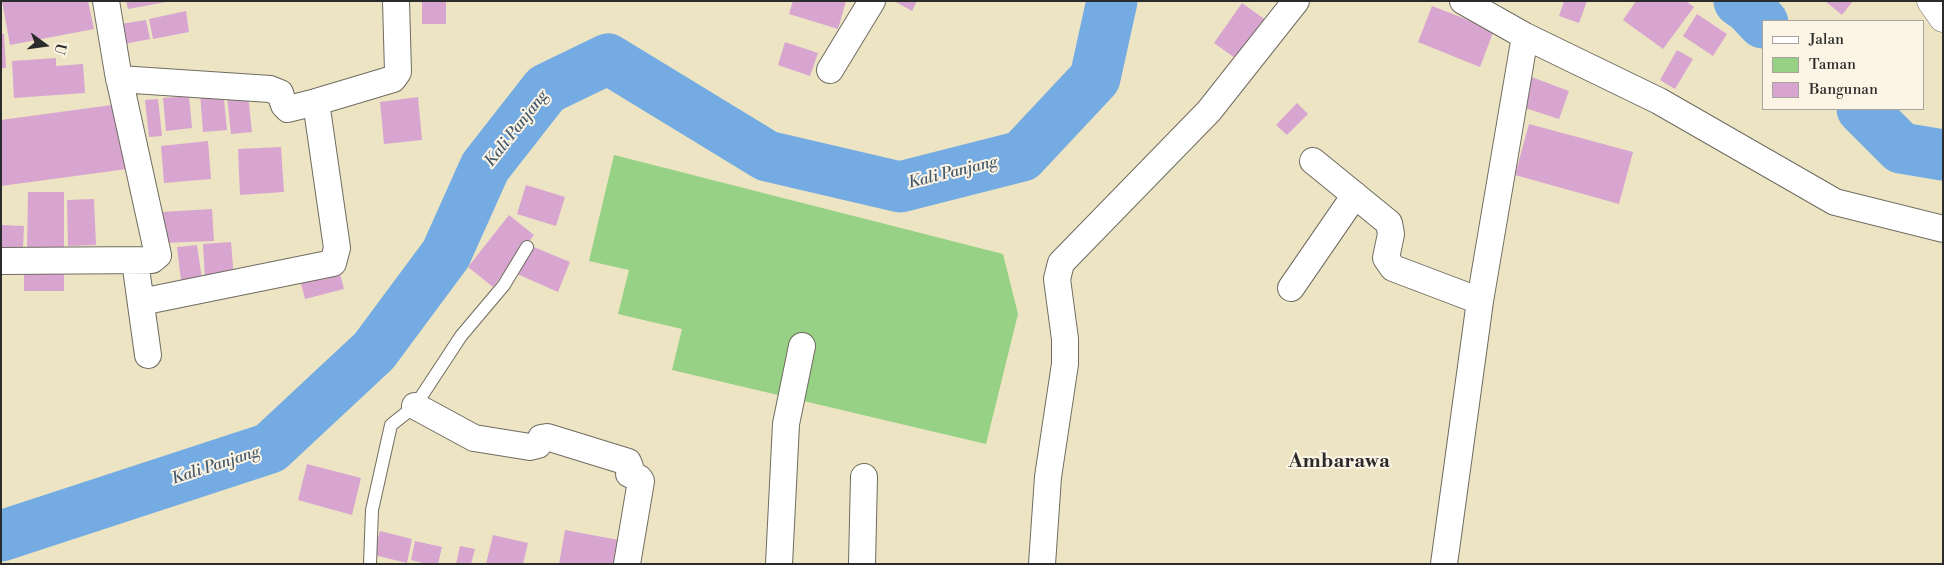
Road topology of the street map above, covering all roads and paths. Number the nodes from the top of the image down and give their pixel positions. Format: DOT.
graph roads {
  1 [pos="106,1"];
  2 [pos="396,1"];
  3 [pos="872,1"];
  4 [pos="1296,1"];
  5 [pos="1463,1"];
  6 [pos="1931,1"];
  7 [pos="1943,18"];
  8 [pos="1525,36"];
  9 [pos="830,70"];
  10 [pos="119,79"];
  11 [pos="316,102"];
  12 [pos="1313,161"];
  13 [pos="1355,195"];
  14 [pos="1943,229"];
  15 [pos="527,248"];
  16 [pos="1,261"];
  17 [pos="135,261"];
  18 [pos="1291,288"];
  19 [pos="141,302"];
  20 [pos="1480,302"];
  21 [pos="802,346"];
  22 [pos="148,355"];
  23 [pos="416,406"];
  24 [pos="864,477"];
  25 [pos="370,564"];
  26 [pos="627,564"];
  27 [pos="779,564"];
  28 [pos="862,564"];
  29 [pos="1042,564"];
  30 [pos="1444,564"];
  1 -- 10 [label="street"];
  2 -- 11 [label="street"];
  3 -- 9 [label="street"];
  4 -- 29 [label="street"];
  5 -- 8 [label="street"];
  6 -- 7 [label="main road"];
  8 -- 14 [label="street"];
  8 -- 20 [label="street"];
  10 -- 11 [label="street"];
  10 -- 17 [label="street"];
  11 -- 19 [label="street"];
  12 -- 13 [label="street"];
  13 -- 18 [label="street"];
  13 -- 20 [label="street"];
  15 -- 23 [label="lane"];
  16 -- 17 [label="street"];
  17 -- 19 [label="street"];
  19 -- 22 [label="street"];
  20 -- 30 [label="street"];
  21 -- 27 [label="street"];
  23 -- 25 [label="lane"];
  23 -- 26 [label="street"];
  24 -- 28 [label="street"];
}
